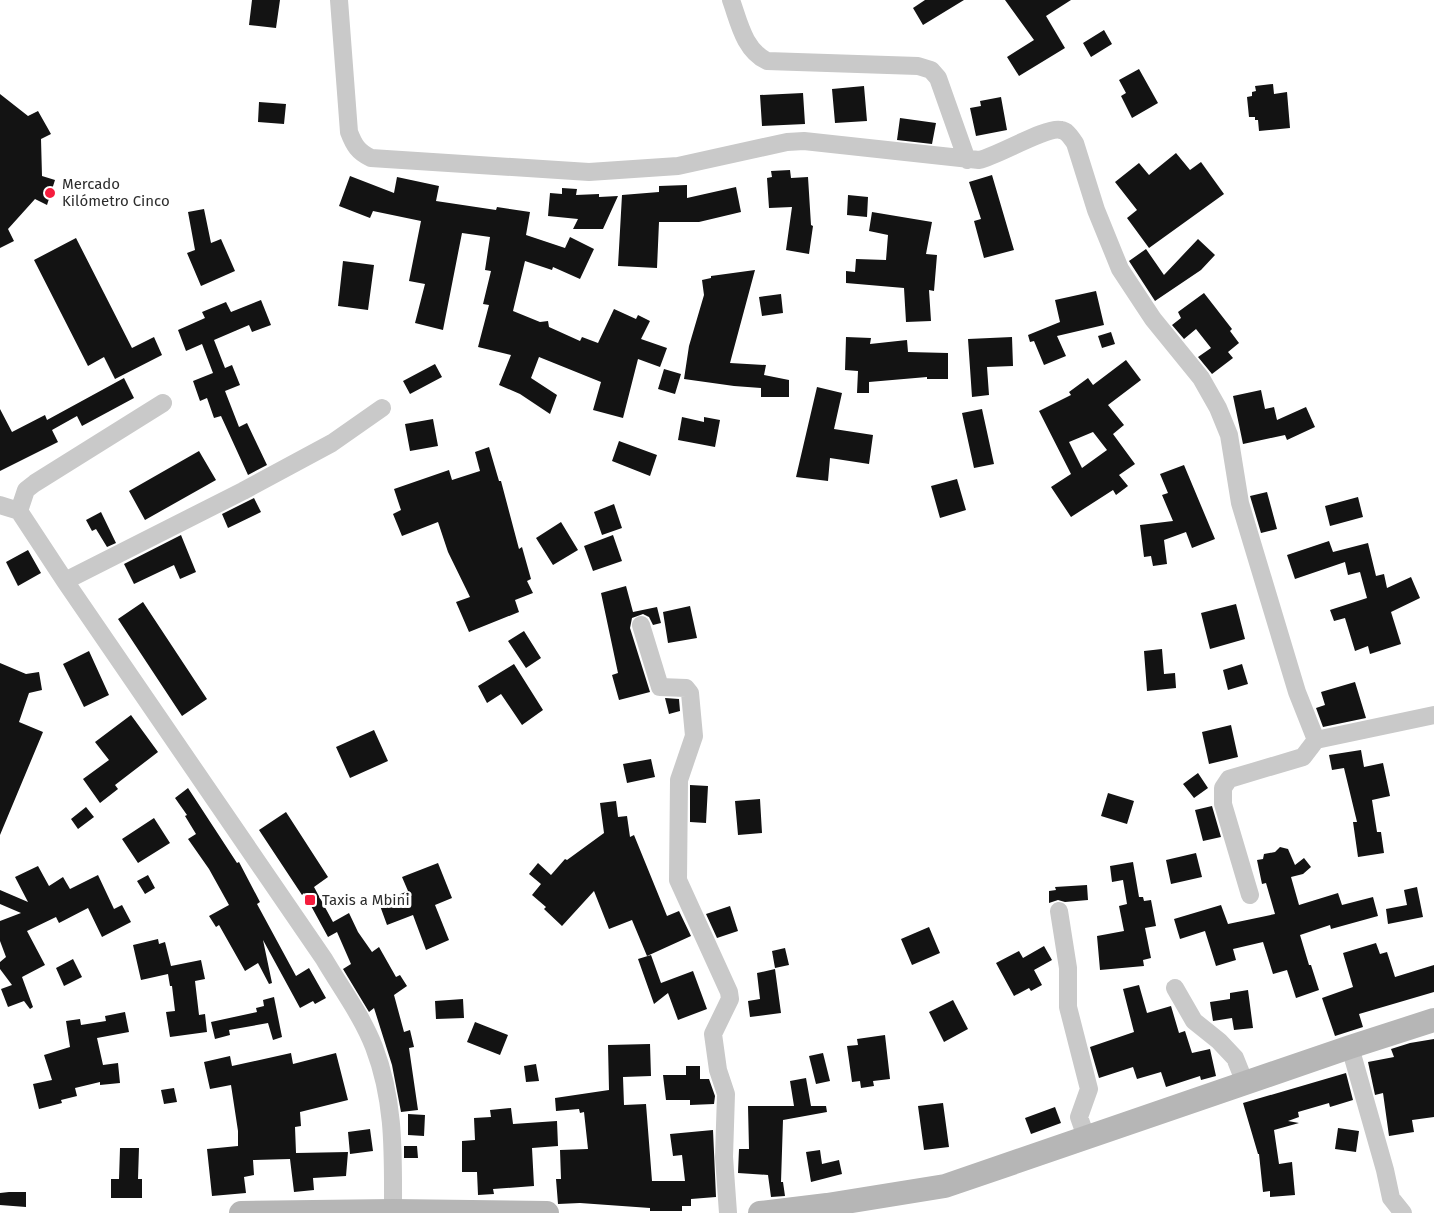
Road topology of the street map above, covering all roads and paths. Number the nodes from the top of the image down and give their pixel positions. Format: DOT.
graph roads {
  1 [pos="339,0"];
  2 [pos="730,0"];
  3 [pos="967,160"];
  4 [pos="163,403"];
  5 [pos="382,408"];
  6 [pos="0,505"];
  7 [pos="19,511"];
  8 [pos="65,581"];
  9 [pos="641,625"];
  10 [pos="1434,715"];
  11 [pos="1316,740"];
  12 [pos="1250,895"];
  13 [pos="1059,911"];
  14 [pos="1175,988"];
  15 [pos="1434,1020"];
  16 [pos="1350,1047"];
  17 [pos="1245,1083"];
  18 [pos="1086,1137"];
  19 [pos="828,1209"];
  20 [pos="393,1211"];
  21 [pos="354,1212"];
  22 [pos="240,1213"];
  23 [pos="547,1213"];
  24 [pos="728,1213"];
  25 [pos="760,1213"];
  26 [pos="1403,1213"];
  1 -- 3 [label="street"];
  2 -- 3 [label="street"];
  3 -- 11 [label="street"];
  4 -- 7 [label="street"];
  5 -- 8 [label="street"];
  6 -- 7 [label="street"];
  7 -- 8 [label="street"];
  8 -- 20 [label="street"];
  9 -- 24 [label="street"];
  10 -- 11 [label="street"];
  11 -- 12 [label="street"];
  13 -- 18 [label="street"];
  14 -- 17 [label="street"];
  15 -- 16 [label="main road"];
  16 -- 17 [label="main road"];
  16 -- 26 [label="street"];
  17 -- 18 [label="main road"];
  18 -- 19 [label="main road"];
  19 -- 25 [label="main road"];
  20 -- 21 [label="main road"];
  20 -- 23 [label="main road"];
  21 -- 22 [label="main road"];
}
